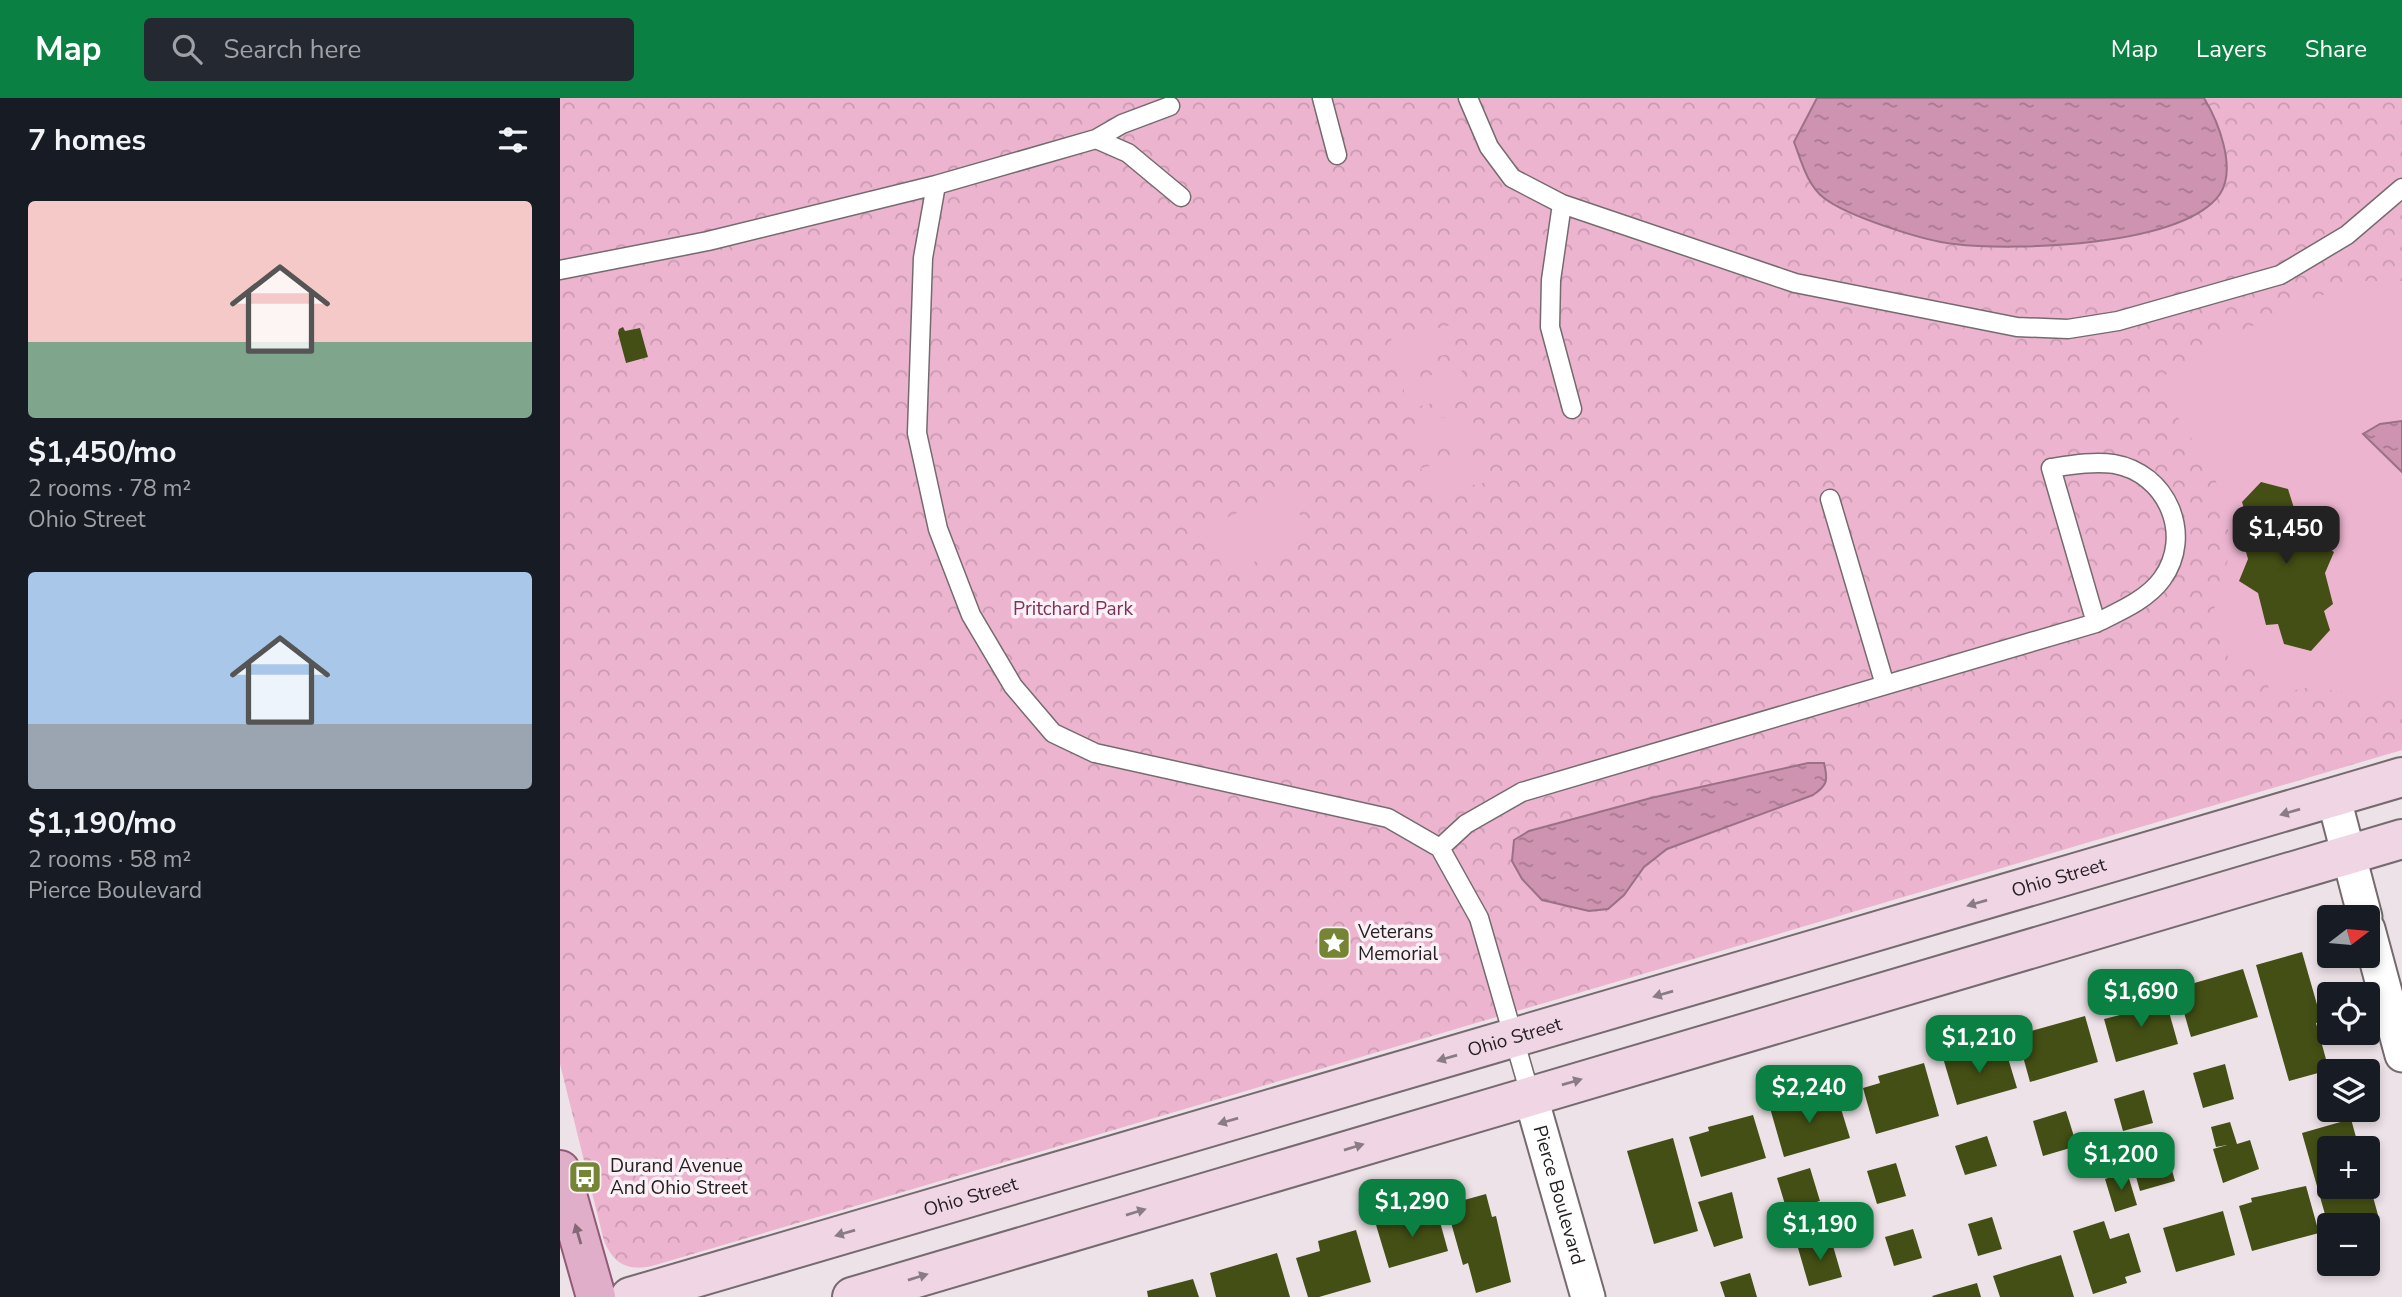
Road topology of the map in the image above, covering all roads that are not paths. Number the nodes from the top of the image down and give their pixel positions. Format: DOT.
graph roads {
  1 [pos="1322,98"];
  2 [pos="1468,98"];
  3 [pos="1170,106"];
  4 [pos="1096,139"];
  5 [pos="1337,155"];
  6 [pos="936,186"];
  7 [pos="2402,188"];
  8 [pos="1181,197"];
  9 [pos="1562,204"];
  10 [pos="560,270"];
  11 [pos="1572,409"];
  12 [pos="1830,499"];
  13 [pos="2096,623"];
  14 [pos="1885,685"];
  15 [pos="2402,778"];
  16 [pos="2334,799"];
  17 [pos="2402,839"];
  18 [pos="1440,848"];
  19 [pos="2348,855"];
  20 [pos="2362,905"];
  21 [pos="2379,968"];
  22 [pos="1512,1038"];
  23 [pos="2402,1055"];
  24 [pos="1530,1094"];
  25 [pos="560,1170"];
  26 [pos="596,1297"];
  27 [pos="630,1297"];
  28 [pos="852,1297"];
  29 [pos="1588,1297"];
  1 -- 5 [label="lane"];
  2 -- 9 [label="lane"];
  3 -- 4 [label="lane"];
  4 -- 6 [label="lane"];
  4 -- 8 [label="lane"];
  6 -- 10 [label="lane"];
  6 -- 18 [label="lane"];
  7 -- 9 [label="lane"];
  9 -- 11 [label="lane"];
  12 -- 14 [label="lane"];
  13 -- 13 [label="lane"];
  13 -- 14 [label="lane"];
  14 -- 18 [label="lane"];
  15 -- 16 [label="street, Ohio Street"];
  16 -- 19 [label="street"];
  16 -- 22 [label="street, Ohio Street, one-way"];
  17 -- 19 [label="street"];
  18 -- 22 [label="lane"];
  19 -- 20 [label="street"];
  24 -- 19 [label="street, one-way"];
  21 -- 23 [label="street"];
  22 -- 24 [label="lane"];
  22 -- 27 [label="street, Ohio Street, one-way"];
  28 -- 24 [label="street, one-way"];
  24 -- 29 [label="street, Pierce Boulevard"];
  26 -- 25 [label="main road, one-way"];
}
